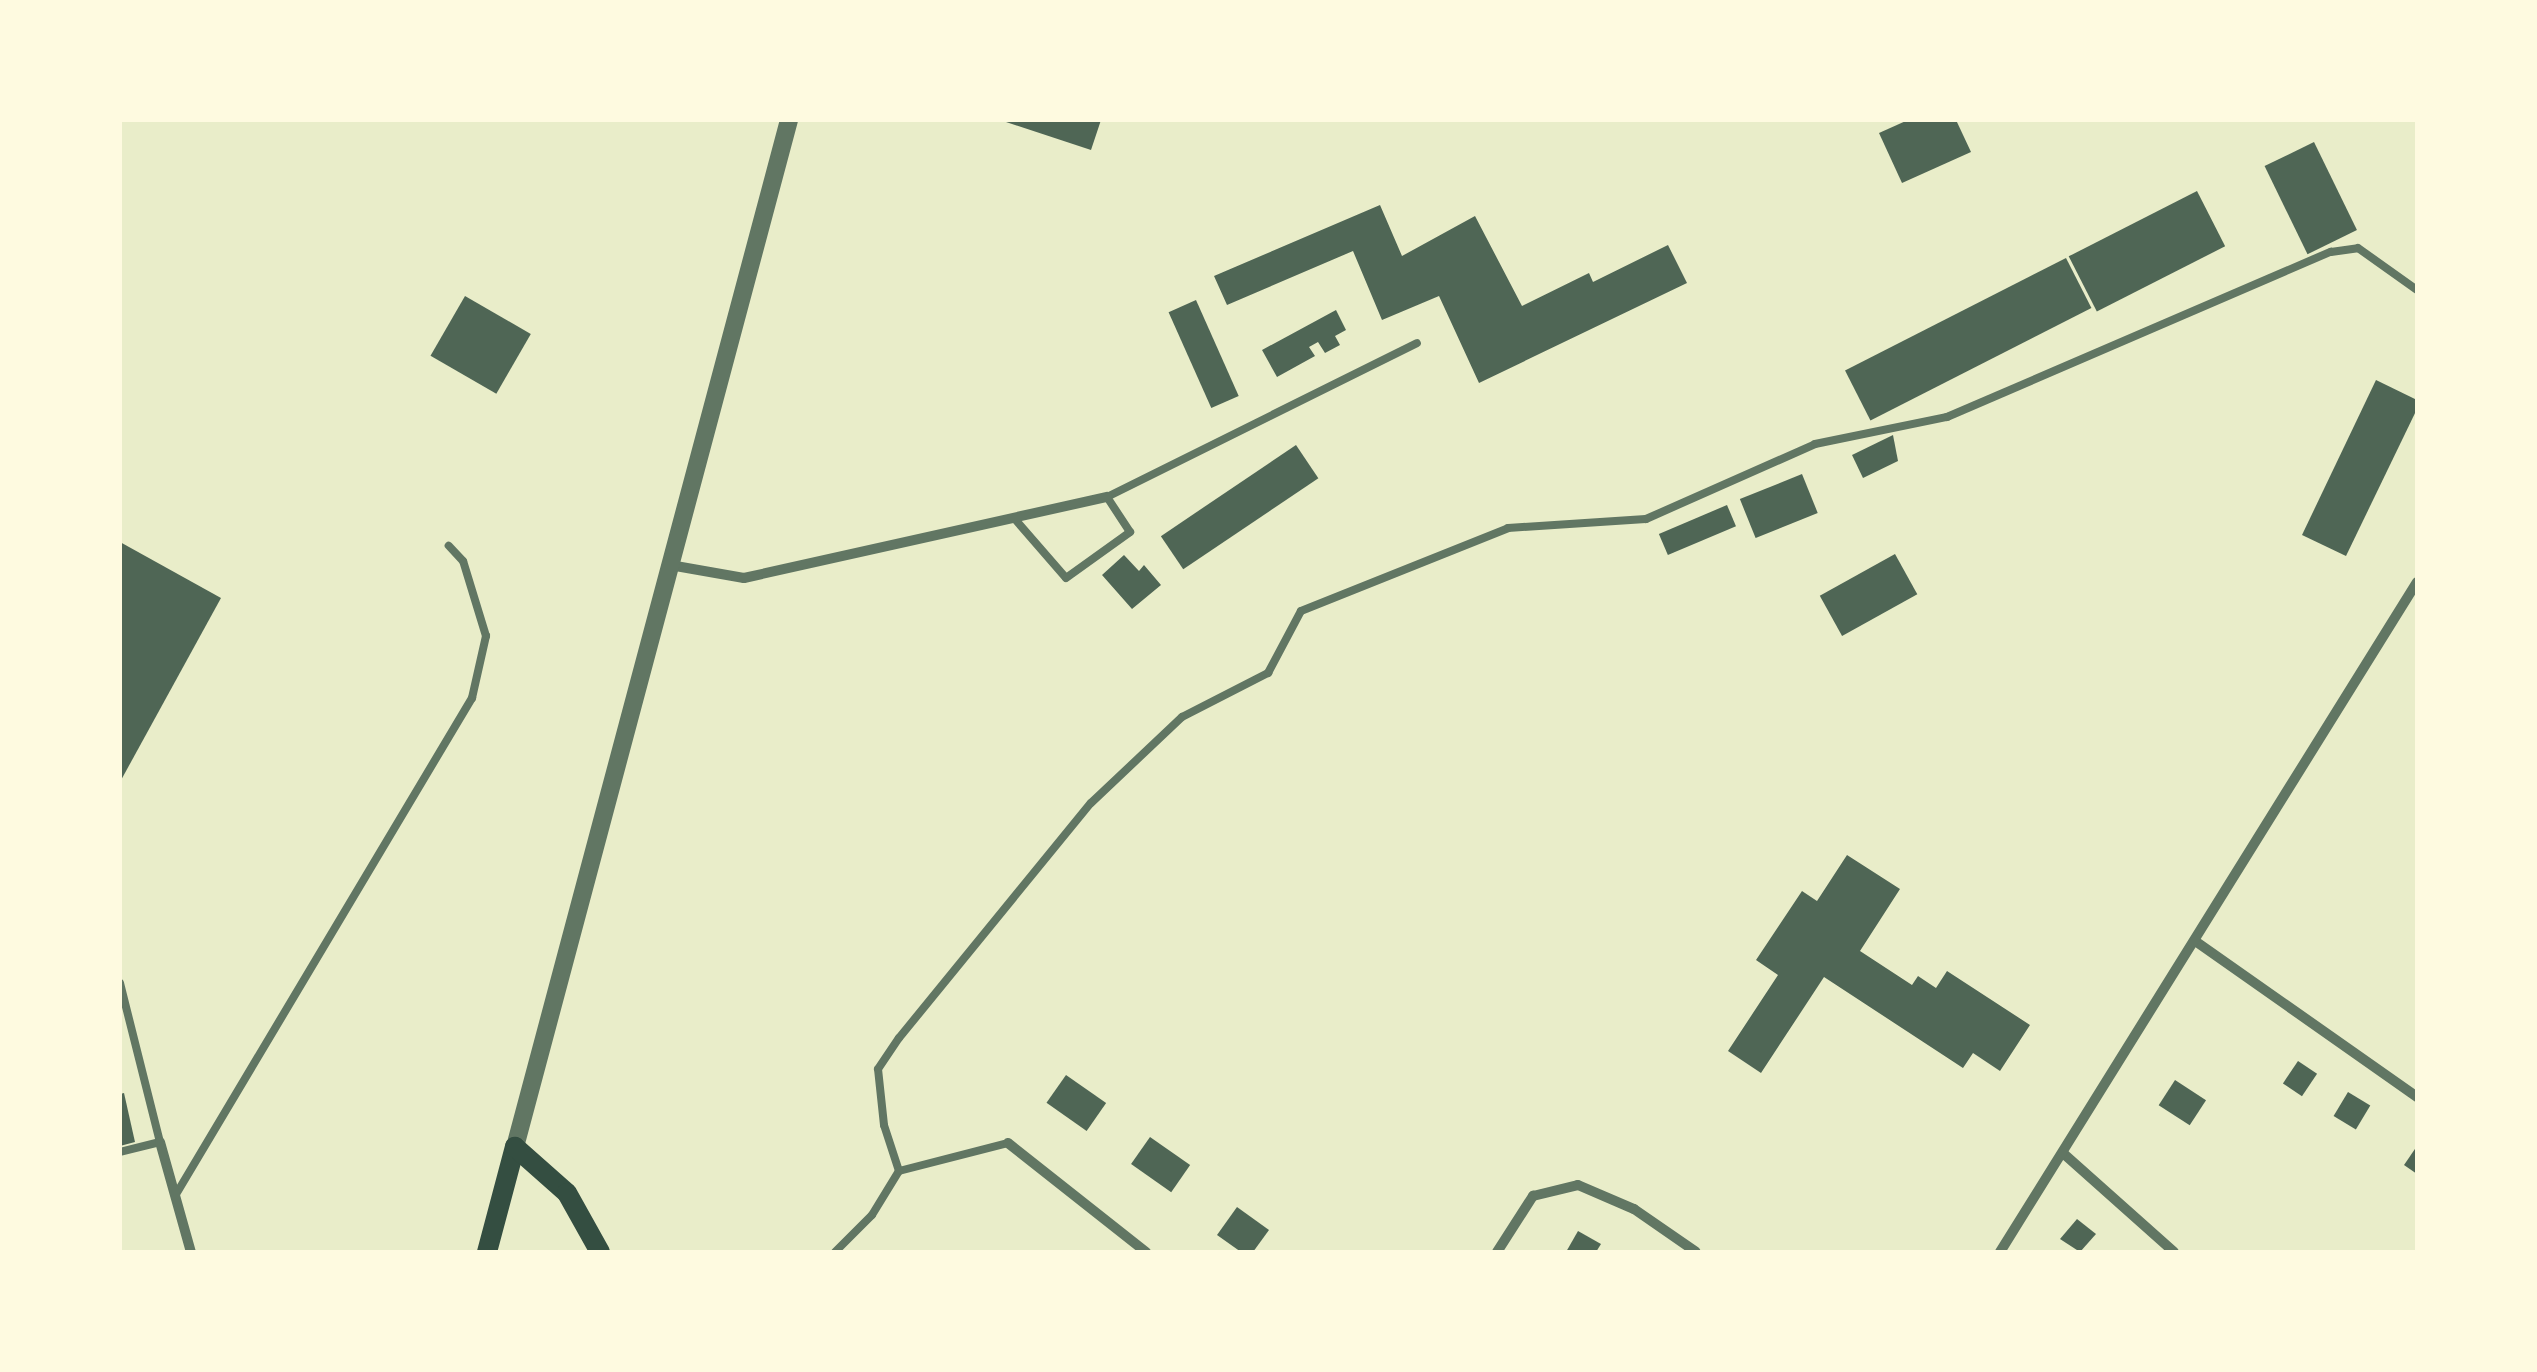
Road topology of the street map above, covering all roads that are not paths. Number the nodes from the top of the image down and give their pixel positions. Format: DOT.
graph roads {
  1 [pos="789,120"];
  2 [pos="2417,290"];
  3 [pos="1417,343"];
  4 [pos="1106,497"];
  5 [pos="1014,518"];
  6 [pos="449,546"];
  7 [pos="669,564"];
  8 [pos="2417,582"];
  9 [pos="2198,943"];
  10 [pos="120,983"];
  11 [pos="2417,1096"];
  12 [pos="160,1142"];
  13 [pos="1008,1142"];
  14 [pos="515,1148"];
  15 [pos="120,1152"];
  16 [pos="2064,1154"];
  17 [pos="898,1172"];
  18 [pos="175,1196"];
  19 [pos="190,1252"];
  20 [pos="487,1252"];
  21 [pos="600,1252"];
  22 [pos="835,1252"];
  23 [pos="1146,1252"];
  24 [pos="1498,1252"];
  25 [pos="1696,1252"];
  26 [pos="2000,1252"];
  27 [pos="2174,1252"];
  1 -- 7 [label="street"];
  2 -- 17 [label="lane"];
  3 -- 4 [label="lane"];
  4 -- 5 [label="street"];
  4 -- 5 [label="lane"];
  5 -- 7 [label="street"];
  6 -- 18 [label="lane"];
  7 -- 14 [label="street"];
  8 -- 9 [label="street"];
  9 -- 11 [label="street"];
  9 -- 16 [label="street"];
  10 -- 12 [label="lane"];
  12 -- 15 [label="lane"];
  12 -- 18 [label="street"];
  13 -- 17 [label="lane"];
  13 -- 23 [label="street"];
  14 -- 20 [label="main road"];
  14 -- 21 [label="main road"];
  16 -- 26 [label="street"];
  16 -- 27 [label="street"];
  17 -- 22 [label="lane"];
  18 -- 19 [label="street"];
  24 -- 25 [label="street"];
}
